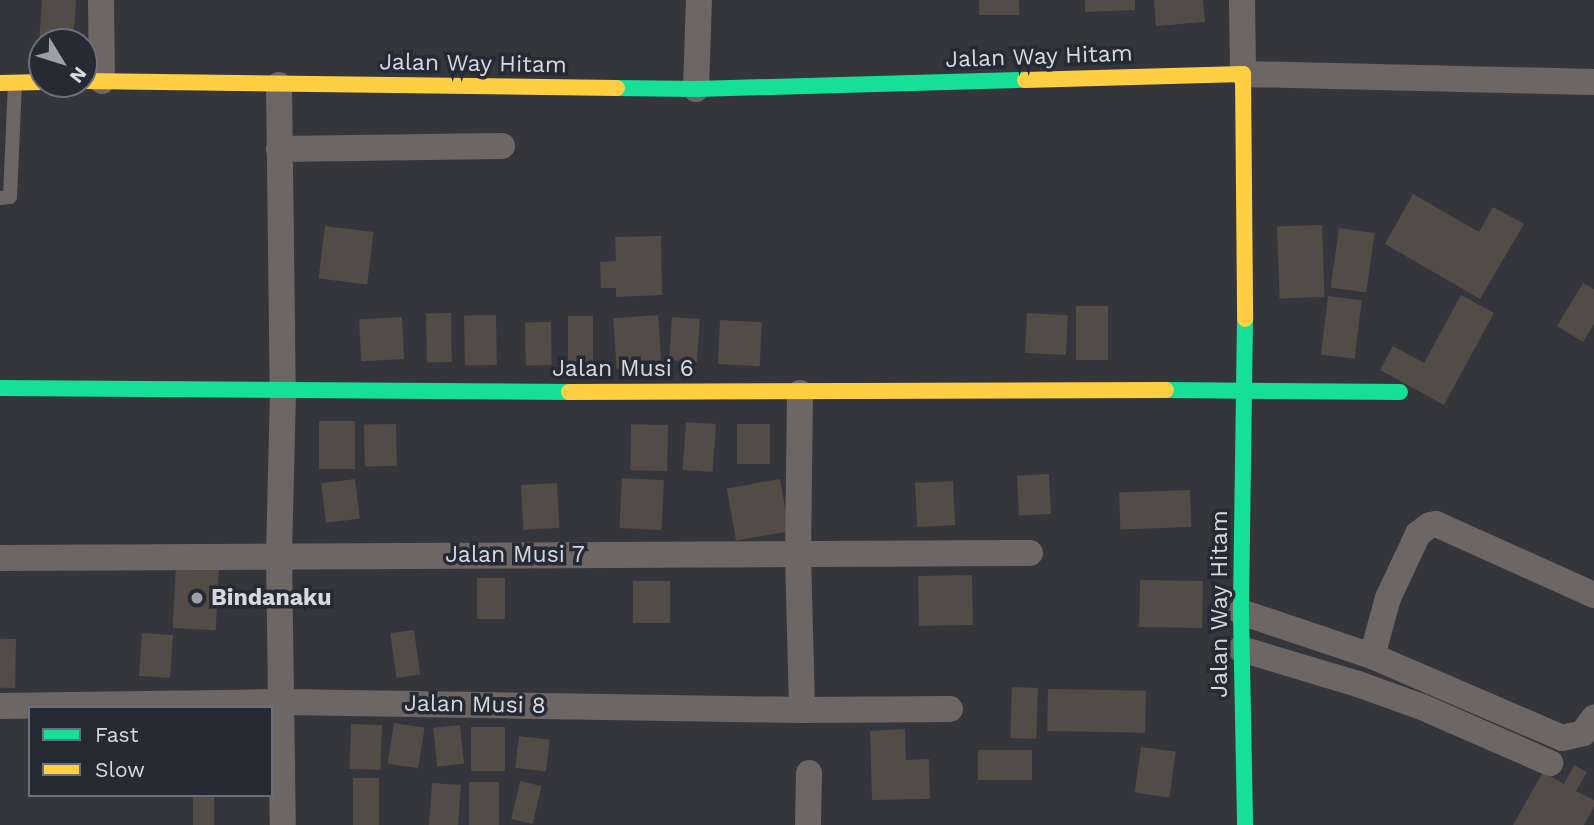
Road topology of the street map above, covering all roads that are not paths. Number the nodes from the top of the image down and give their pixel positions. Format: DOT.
graph roads {
  1 [pos="101,0"];
  2 [pos="699,0"];
  3 [pos="1242,0"];
  4 [pos="98,30"];
  5 [pos="1243,74"];
  6 [pos="98,81"];
  7 [pos="28,82"];
  8 [pos="1594,82"];
  9 [pos="8,83"];
  10 [pos="279,85"];
  11 [pos="696,89"];
  12 [pos="502,146"];
  13 [pos="279,149"];
  14 [pos="0,198"];
  15 [pos="0,388"];
  16 [pos="1245,389"];
  17 [pos="283,391"];
  18 [pos="1400,392"];
  19 [pos="800,393"];
  20 [pos="1030,553"];
  21 [pos="279,555"];
  22 [pos="798,555"];
  23 [pos="0,558"];
  24 [pos="1594,595"];
  25 [pos="1241,612"];
  26 [pos="1241,649"];
  27 [pos="1372,656"];
  28 [pos="283,702"];
  29 [pos="0,706"];
  30 [pos="950,709"];
  31 [pos="802,710"];
  32 [pos="1594,718"];
  33 [pos="1550,762"];
  34 [pos="808,773"];
  35 [pos="283,825"];
  36 [pos="808,825"];
  37 [pos="1245,825"];
  1 -- 4 [label="street"];
  2 -- 11 [label="street"];
  3 -- 5 [label="street"];
  5 -- 8 [label="street"];
  5 -- 11 [label="street, Jalan Way Hitam"];
  5 -- 16 [label="street, Jalan Way Hitam"];
  6 -- 10 [label="street, Jalan Way Hitam"];
  7 -- 9 [label="street"];
  9 -- 14 [label="lane"];
  10 -- 11 [label="street, Jalan Way Hitam"];
  10 -- 13 [label="street"];
  12 -- 13 [label="street"];
  13 -- 17 [label="street"];
  15 -- 17 [label="street, Jalan Musi 6"];
  16 -- 18 [label="street, Jalan Musi 6"];
  16 -- 19 [label="street, Jalan Musi 6"];
  16 -- 25 [label="street, Jalan Way Hitam"];
  17 -- 19 [label="street, Jalan Musi 6"];
  17 -- 21 [label="street"];
  19 -- 22 [label="street"];
  20 -- 22 [label="street, Jalan Musi 7"];
  21 -- 22 [label="street, Jalan Musi 7"];
  21 -- 23 [label="street, Jalan Musi 7"];
  21 -- 28 [label="street"];
  22 -- 31 [label="street"];
  24 -- 27 [label="street"];
  25 -- 26 [label="street, Jalan Way Hitam"];
  25 -- 27 [label="street"];
  26 -- 33 [label="street"];
  26 -- 37 [label="street, Jalan Way Hitam"];
  27 -- 32 [label="street"];
  28 -- 29 [label="street, Jalan Musi 8"];
  28 -- 31 [label="street, Jalan Musi 8"];
  28 -- 35 [label="street"];
  30 -- 31 [label="street, Jalan Musi 8"];
  34 -- 36 [label="street"];
}
